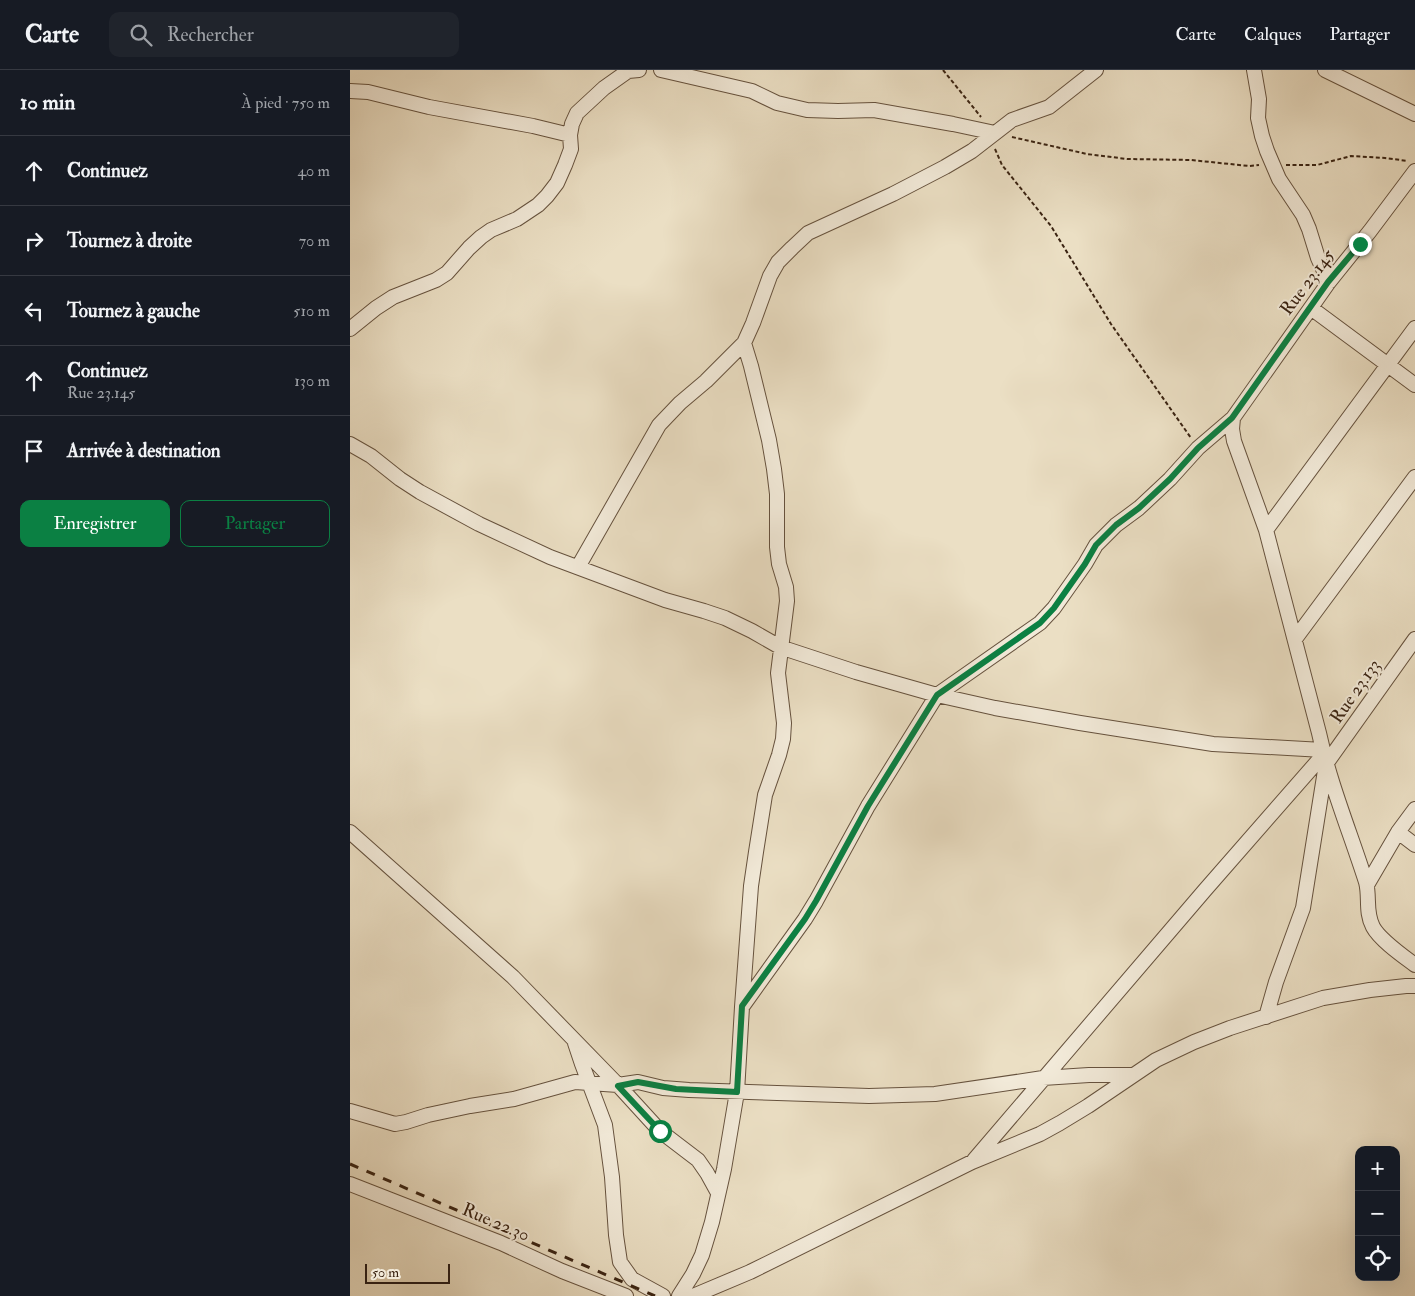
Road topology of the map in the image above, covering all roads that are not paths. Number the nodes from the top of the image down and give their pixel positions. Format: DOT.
graph roads {
  1 [pos="639,70"];
  2 [pos="661,70"];
  3 [pos="1096,70"];
  4 [pos="1254,70"];
  5 [pos="1325,70"];
  6 [pos="350,91"];
  7 [pos="1415,114"];
  8 [pos="995,133"];
  9 [pos="570,135"];
  10 [pos="1415,171"];
  11 [pos="1328,282"];
  12 [pos="1311,308"];
  13 [pos="1415,328"];
  14 [pos="350,329"];
  15 [pos="744,343"];
  16 [pos="1389,365"];
  17 [pos="1415,386"];
  18 [pos="1232,418"];
  19 [pos="350,444"];
  20 [pos="1415,476"];
  21 [pos="1266,530"];
  22 [pos="578,568"];
  23 [pos="1295,639"];
  24 [pos="1415,639"];
  25 [pos="780,647"];
  26 [pos="937,695"];
  27 [pos="1324,756"];
  28 [pos="1415,809"];
  29 [pos="350,832"];
  30 [pos="1398,832"];
  31 [pos="1415,845"];
  32 [pos="1367,885"];
  33 [pos="1415,965"];
  34 [pos="1415,986"];
  35 [pos="742,1006"];
  36 [pos="1266,1017"];
  37 [pos="574,1040"];
  38 [pos="1132,1075"];
  39 [pos="1043,1078"];
  40 [pos="589,1083"];
  41 [pos="618,1086"];
  42 [pos="737,1092"];
  43 [pos="350,1111"];
  44 [pos="972,1162"];
  45 [pos="350,1184"];
  46 [pos="718,1194"];
  47 [pos="626,1296"];
  48 [pos="664,1296"];
  49 [pos="679,1296"];
  50 [pos="693,1296"];
  1 -- 9 [label="street"];
  2 -- 8 [label="street"];
  3 -- 8 [label="street"];
  4 -- 11 [label="street"];
  5 -- 7 [label="street"];
  6 -- 9 [label="street"];
  8 -- 15 [label="street"];
  9 -- 14 [label="street"];
  10 -- 11 [label="street, Rue 23.145"];
  11 -- 12 [label="street, Rue 23.145"];
  12 -- 16 [label="street"];
  12 -- 18 [label="street, Rue 23.145"];
  13 -- 16 [label="street"];
  15 -- 22 [label="street"];
  15 -- 25 [label="street"];
  16 -- 17 [label="street"];
  16 -- 21 [label="street"];
  18 -- 21 [label="street"];
  18 -- 26 [label="street, Rue 23.145"];
  19 -- 22 [label="street"];
  20 -- 23 [label="street"];
  21 -- 23 [label="street"];
  22 -- 25 [label="street"];
  23 -- 27 [label="street"];
  24 -- 27 [label="street, Rue 23.133"];
  25 -- 26 [label="street"];
  25 -- 35 [label="street"];
  26 -- 27 [label="street"];
  26 -- 35 [label="street"];
  27 -- 32 [label="street"];
  27 -- 36 [label="street"];
  27 -- 39 [label="street, Rue 23.133"];
  28 -- 30 [label="street"];
  29 -- 37 [label="street"];
  30 -- 31 [label="street"];
  30 -- 32 [label="street"];
  32 -- 33 [label="street"];
  34 -- 36 [label="street"];
  35 -- 42 [label="street"];
  36 -- 38 [label="street"];
  37 -- 40 [label="street"];
  37 -- 41 [label="street"];
  38 -- 39 [label="street"];
  38 -- 44 [label="street"];
  39 -- 42 [label="street"];
  39 -- 44 [label="street, Rue 23.133"];
  40 -- 41 [label="street"];
  40 -- 43 [label="street"];
  40 -- 48 [label="street"];
  41 -- 42 [label="street"];
  41 -- 46 [label="street"];
  42 -- 46 [label="street"];
  44 -- 50 [label="street"];
  45 -- 47 [label="street, Rue 22.30"];
  46 -- 49 [label="street"];
}
